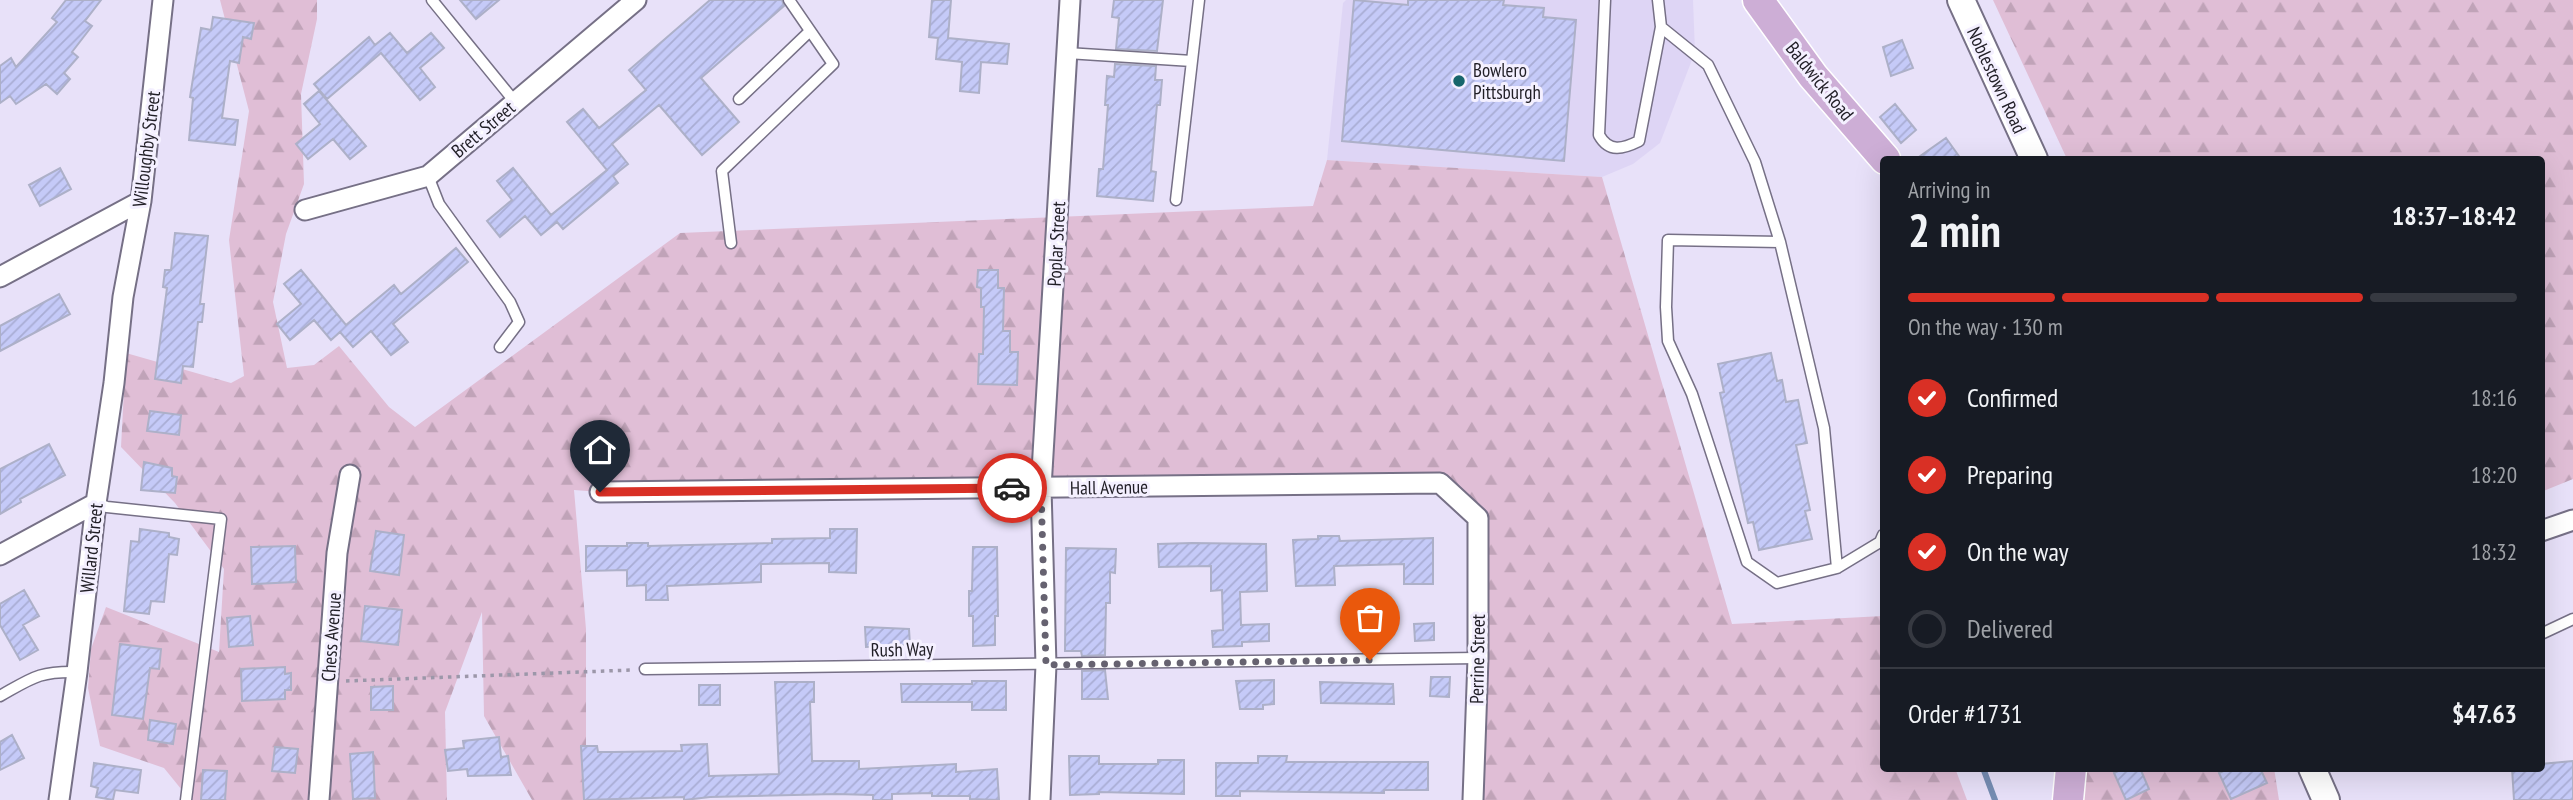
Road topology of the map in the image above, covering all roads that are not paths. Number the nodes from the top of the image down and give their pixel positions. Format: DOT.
graph roads {
  1 [pos="163,0"];
  2 [pos="432,0"];
  3 [pos="636,0"];
  4 [pos="789,0"];
  5 [pos="1070,0"];
  6 [pos="1199,0"];
  7 [pos="1605,0"];
  8 [pos="1658,0"];
  9 [pos="1758,0"];
  10 [pos="1961,0"];
  11 [pos="1661,27"];
  12 [pos="810,31"];
  13 [pos="1067,53"];
  14 [pos="1192,61"];
  15 [pos="739,99"];
  16 [pos="515,102"];
  17 [pos="1882,156"];
  18 [pos="2033,156"];
  19 [pos="428,176"];
  20 [pos="1177,200"];
  21 [pos="141,201"];
  22 [pos="305,210"];
  23 [pos="1780,242"];
  24 [pos="731,243"];
  25 [pos="0,277"];
  26 [pos="122,297"];
  27 [pos="500,347"];
  28 [pos="350,475"];
  29 [pos="1041,488"];
  30 [pos="600,492"];
  31 [pos="96,503"];
  32 [pos="1478,518"];
  33 [pos="2573,520"];
  34 [pos="2545,530"];
  35 [pos="1880,542"];
  36 [pos="0,555"];
  37 [pos="1837,568"];
  38 [pos="2573,619"];
  39 [pos="2545,632"];
  40 [pos="1478,658"];
  41 [pos="1046,665"];
  42 [pos="645,670"];
  43 [pos="77,672"];
  44 [pos="0,696"];
  45 [pos="2071,772"];
  46 [pos="2314,772"];
  47 [pos="59,800"];
  48 [pos="186,800"];
  49 [pos="319,800"];
  50 [pos="1040,800"];
  51 [pos="1472,800"];
  52 [pos="2068,800"];
  53 [pos="2326,800"];
  1 -- 21 [label="street, Willoughby Street"];
  2 -- 16 [label="lane"];
  3 -- 16 [label="street, Brett Street"];
  4 -- 12 [label="lane"];
  5 -- 13 [label="street, Poplar Street"];
  6 -- 14 [label="lane"];
  7 -- 11 [label="lane"];
  8 -- 11 [label="lane"];
  9 -- 17 [label="main road, Baldwick Road"];
  10 -- 18 [label="main road, Noblestown Road"];
  11 -- 23 [label="lane"];
  12 -- 15 [label="lane"];
  12 -- 24 [label="lane"];
  13 -- 14 [label="lane"];
  13 -- 29 [label="street, Poplar Street"];
  14 -- 20 [label="lane"];
  16 -- 19 [label="street, Brett Street"];
  19 -- 22 [label="street, Brett Street"];
  19 -- 27 [label="lane"];
  21 -- 25 [label="street"];
  21 -- 26 [label="street, Willoughby Street"];
  23 -- 37 [label="lane"];
  23 -- 37 [label="lane"];
  26 -- 31 [label="street, Willard Street"];
  28 -- 49 [label="street, Chess Avenue"];
  29 -- 30 [label="street, Hall Avenue"];
  29 -- 32 [label="street, Hall Avenue"];
  29 -- 41 [label="street, Poplar Street"];
  31 -- 36 [label="street"];
  31 -- 43 [label="street, Willard Street"];
  31 -- 48 [label="lane"];
  32 -- 40 [label="street, Perrine Street"];
  33 -- 34 [label="street"];
  35 -- 37 [label="lane"];
  38 -- 39 [label="lane"];
  40 -- 41 [label="lane, Rush Way"];
  40 -- 51 [label="street, Perrine Street"];
  41 -- 42 [label="lane, Rush Way"];
  41 -- 50 [label="street, Poplar Street"];
  43 -- 44 [label="lane"];
  43 -- 47 [label="street, Willard Street"];
  45 -- 52 [label="main road"];
  46 -- 53 [label="main road"];
}
